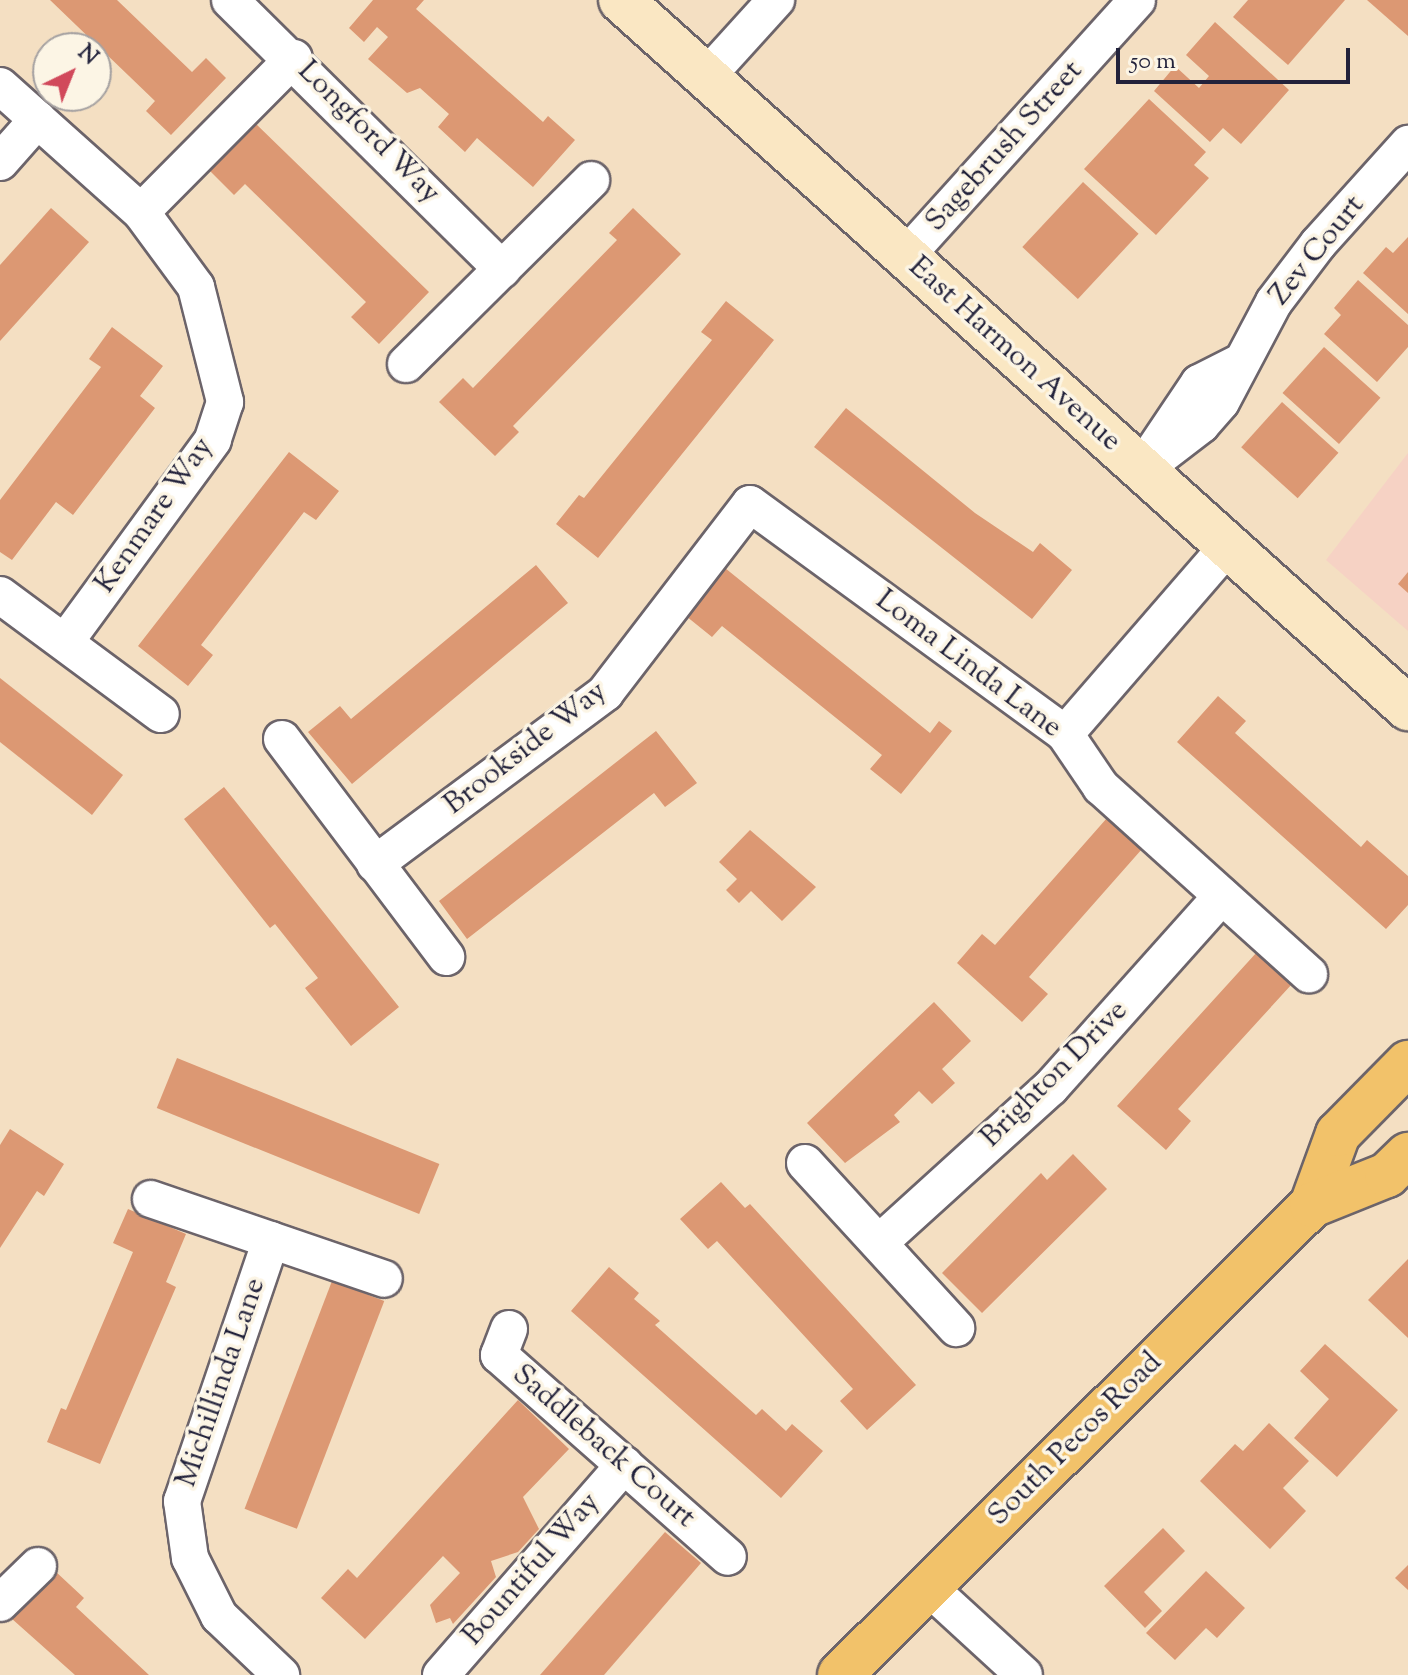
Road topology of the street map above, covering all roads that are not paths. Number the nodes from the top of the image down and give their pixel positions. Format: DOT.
graph roads {
  1 [pos="230,0"];
  2 [pos="621,0"];
  3 [pos="776,0"];
  4 [pos="1137,0"];
  5 [pos="294,58"];
  6 [pos="707,76"];
  7 [pos="0,86"];
  8 [pos="38,119"];
  9 [pos="1408,144"];
  10 [pos="0,162"];
  11 [pos="591,180"];
  12 [pos="141,212"];
  13 [pos="905,257"];
  14 [pos="502,269"];
  15 [pos="406,364"];
  16 [pos="1141,471"];
  17 [pos="750,504"];
  18 [pos="1228,546"];
  19 [pos="0,595"];
  20 [pos="65,642"];
  21 [pos="1408,708"];
  22 [pos="161,714"];
  23 [pos="1065,734"];
  24 [pos="282,739"];
  25 [pos="375,864"];
  26 [pos="1222,896"];
  27 [pos="446,957"];
  28 [pos="1309,974"];
  29 [pos="1408,1063"];
  30 [pos="1408,1155"];
  31 [pos="805,1163"];
  32 [pos="151,1199"];
  33 [pos="1312,1205"];
  34 [pos="271,1240"];
  35 [pos="879,1243"];
  36 [pos="384,1279"];
  37 [pos="956,1328"];
  38 [pos="509,1329"];
  39 [pos="624,1465"];
  40 [pos="728,1557"];
  41 [pos="38,1566"];
  42 [pos="928,1587"];
  43 [pos="0,1603"];
  44 [pos="281,1675"];
  45 [pos="441,1675"];
  46 [pos="840,1675"];
  47 [pos="1024,1675"];
  1 -- 5 [label="street, Longford Way"];
  2 -- 6 [label="main road, East Harmon Avenue"];
  3 -- 6 [label="street"];
  4 -- 13 [label="street, Sagebrush Street"];
  5 -- 12 [label="street"];
  5 -- 14 [label="street, Longford Way"];
  6 -- 13 [label="main road, East Harmon Avenue"];
  7 -- 8 [label="street, Kenmare Way"];
  8 -- 10 [label="street"];
  8 -- 12 [label="street, Kenmare Way"];
  9 -- 16 [label="street, Zev Court"];
  11 -- 14 [label="street"];
  12 -- 20 [label="street, Kenmare Way"];
  13 -- 16 [label="main road, East Harmon Avenue"];
  14 -- 15 [label="street"];
  16 -- 18 [label="main road, East Harmon Avenue"];
  17 -- 23 [label="street, Loma Linda Lane"];
  17 -- 25 [label="street, Brookside Way"];
  18 -- 21 [label="main road, East Harmon Avenue"];
  18 -- 23 [label="street"];
  19 -- 20 [label="street"];
  20 -- 22 [label="street"];
  23 -- 26 [label="street, Loma Linda Lane"];
  24 -- 25 [label="street"];
  25 -- 27 [label="street"];
  26 -- 28 [label="street, Loma Linda Lane"];
  26 -- 35 [label="street, Brighton Drive"];
  29 -- 33 [label="main road, South Pecos Road"];
  30 -- 33 [label="main road, South Pecos Road"];
  31 -- 35 [label="street"];
  32 -- 34 [label="street"];
  33 -- 42 [label="main road, South Pecos Road"];
  34 -- 36 [label="street"];
  34 -- 44 [label="street, Michillinda Lane"];
  35 -- 37 [label="street"];
  38 -- 39 [label="street, Saddleback Court"];
  39 -- 40 [label="street, Saddleback Court"];
  39 -- 45 [label="street, Bountiful Way"];
  41 -- 43 [label="street"];
  42 -- 46 [label="main road, South Pecos Road"];
  42 -- 47 [label="street"];
}
